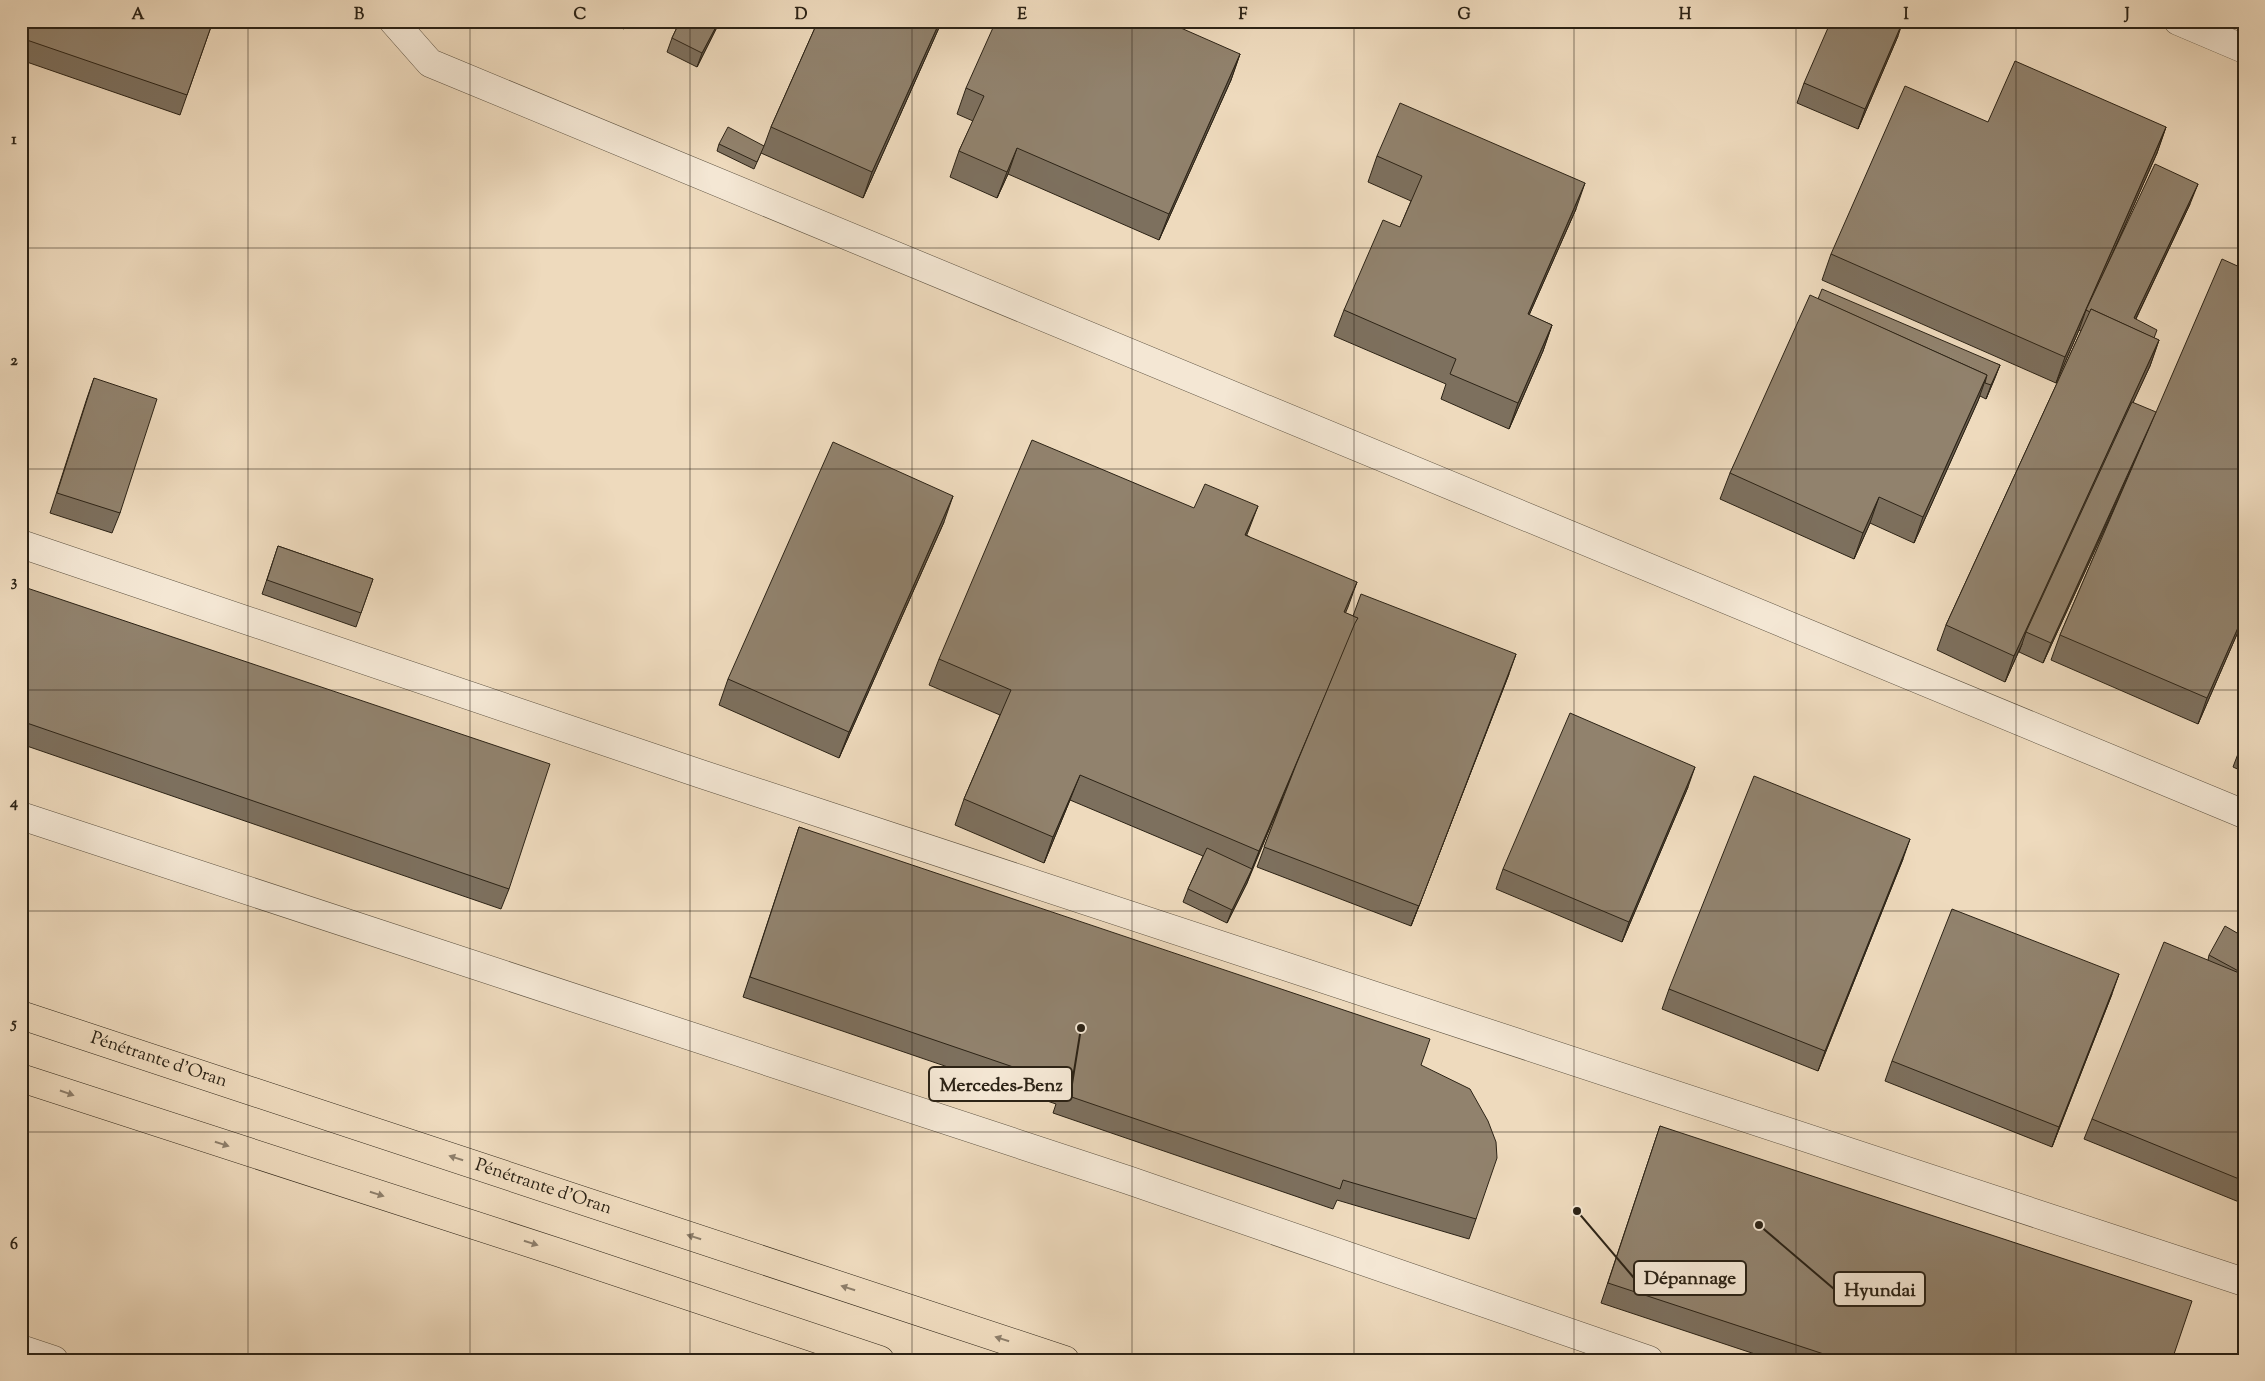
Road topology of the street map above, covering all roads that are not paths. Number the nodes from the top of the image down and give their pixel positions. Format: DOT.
graph roads {
  1 [pos="393,21"];
  2 [pos="2178,21"];
  3 [pos="2244,49"];
  4 [pos="21,544"];
  5 [pos="2244,814"];
  6 [pos="21,816"];
  7 [pos="21,1014"];
  8 [pos="21,1078"];
  9 [pos="2244,1282"];
  10 [pos="21,1348"];
  11 [pos="54,1360"];
  12 [pos="880,1360"];
  13 [pos="1065,1360"];
  14 [pos="1649,1360"];
  1 -- 5 [label="street"];
  2 -- 3 [label="street"];
  4 -- 9 [label="street"];
  6 -- 14 [label="street"];
  13 -- 7 [label="highway, Pénétrante d'Oran, one-way"];
  8 -- 12 [label="highway, one-way"];
  10 -- 11 [label="street"];
}
